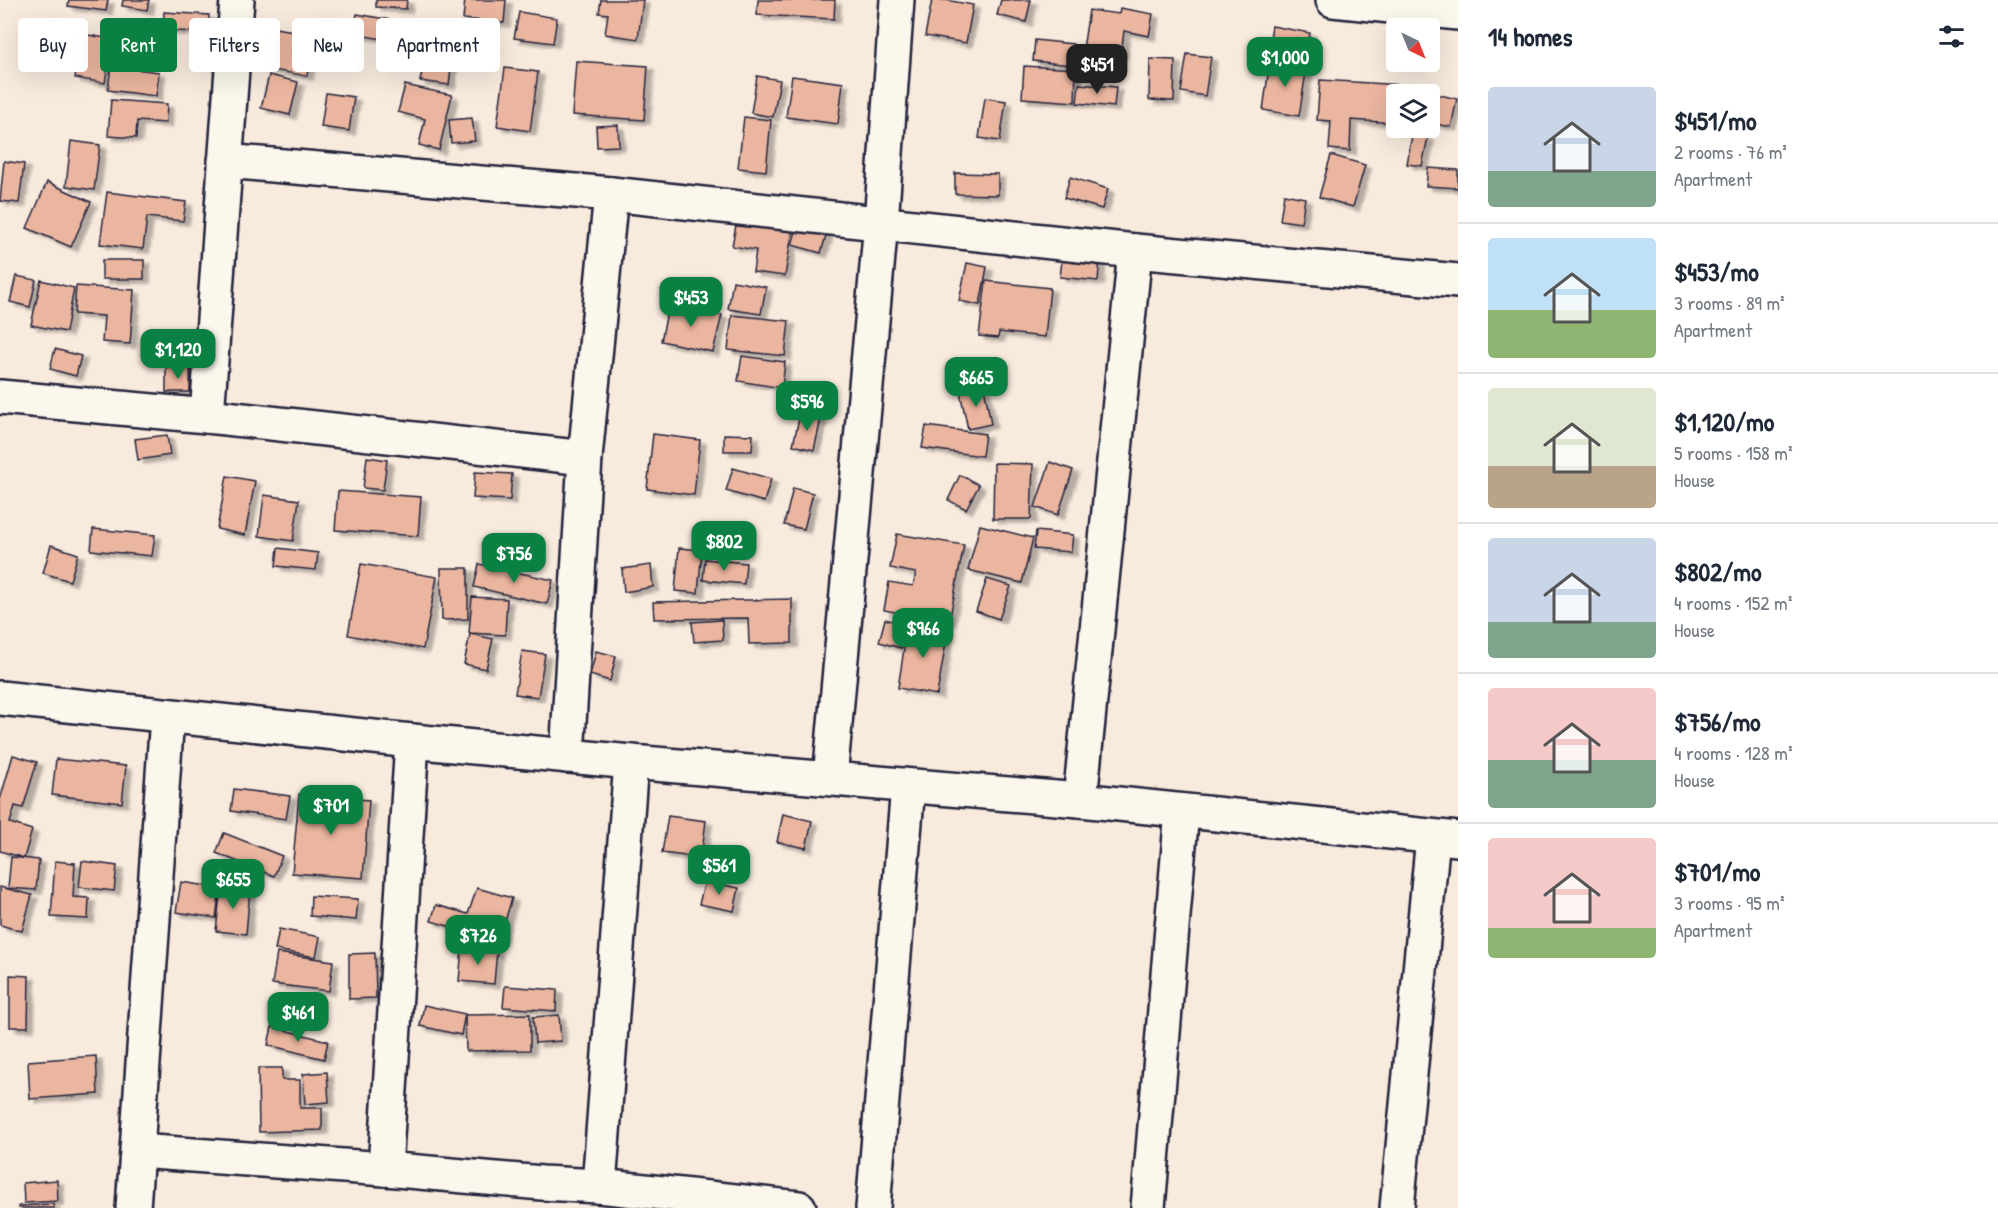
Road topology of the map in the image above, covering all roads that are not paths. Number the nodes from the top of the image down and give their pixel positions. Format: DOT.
graph roads {
  1 [pos="237,0"];
  2 [pos="897,0"];
  3 [pos="1333,0"];
  4 [pos="1458,13"];
  5 [pos="225,161"];
  6 [pos="611,194"];
  7 [pos="881,223"];
  8 [pos="1135,251"];
  9 [pos="1458,281"];
  10 [pos="0,397"];
  11 [pos="207,416"];
  12 [pos="585,458"];
  13 [pos="0,698"];
  14 [pos="167,716"];
  15 [pos="412,741"];
  16 [pos="567,756"];
  17 [pos="631,762"];
  18 [pos="830,778"];
  19 [pos="908,786"];
  20 [pos="1080,800"];
  21 [pos="1182,811"];
  22 [pos="1446,838"];
  23 [pos="138,1151"];
  24 [pos="385,1169"];
  25 [pos="598,1186"];
  26 [pos="541,1196"];
  27 [pos="133,1208"];
  28 [pos="799,1208"];
  29 [pos="873,1208"];
  30 [pos="1148,1208"];
  31 [pos="1397,1208"];
  1 -- 5 [label="street"];
  2 -- 7 [label="street"];
  3 -- 4 [label="street"];
  5 -- 6 [label="street"];
  5 -- 11 [label="street"];
  6 -- 7 [label="street"];
  6 -- 12 [label="street"];
  7 -- 8 [label="street"];
  7 -- 18 [label="street"];
  8 -- 9 [label="street"];
  8 -- 20 [label="street"];
  10 -- 11 [label="street"];
  11 -- 12 [label="street"];
  12 -- 16 [label="street"];
  13 -- 14 [label="street"];
  14 -- 15 [label="street"];
  14 -- 23 [label="street"];
  15 -- 16 [label="street"];
  15 -- 24 [label="street"];
  16 -- 17 [label="street"];
  17 -- 18 [label="street"];
  17 -- 25 [label="street"];
  18 -- 19 [label="street"];
  19 -- 20 [label="street"];
  19 -- 29 [label="street"];
  20 -- 21 [label="street"];
  21 -- 22 [label="street"];
  21 -- 30 [label="street"];
  22 -- 31 [label="street"];
  23 -- 24 [label="street"];
  23 -- 27 [label="street"];
  24 -- 26 [label="street"];
  25 -- 26 [label="street"];
  25 -- 28 [label="street"];
}
